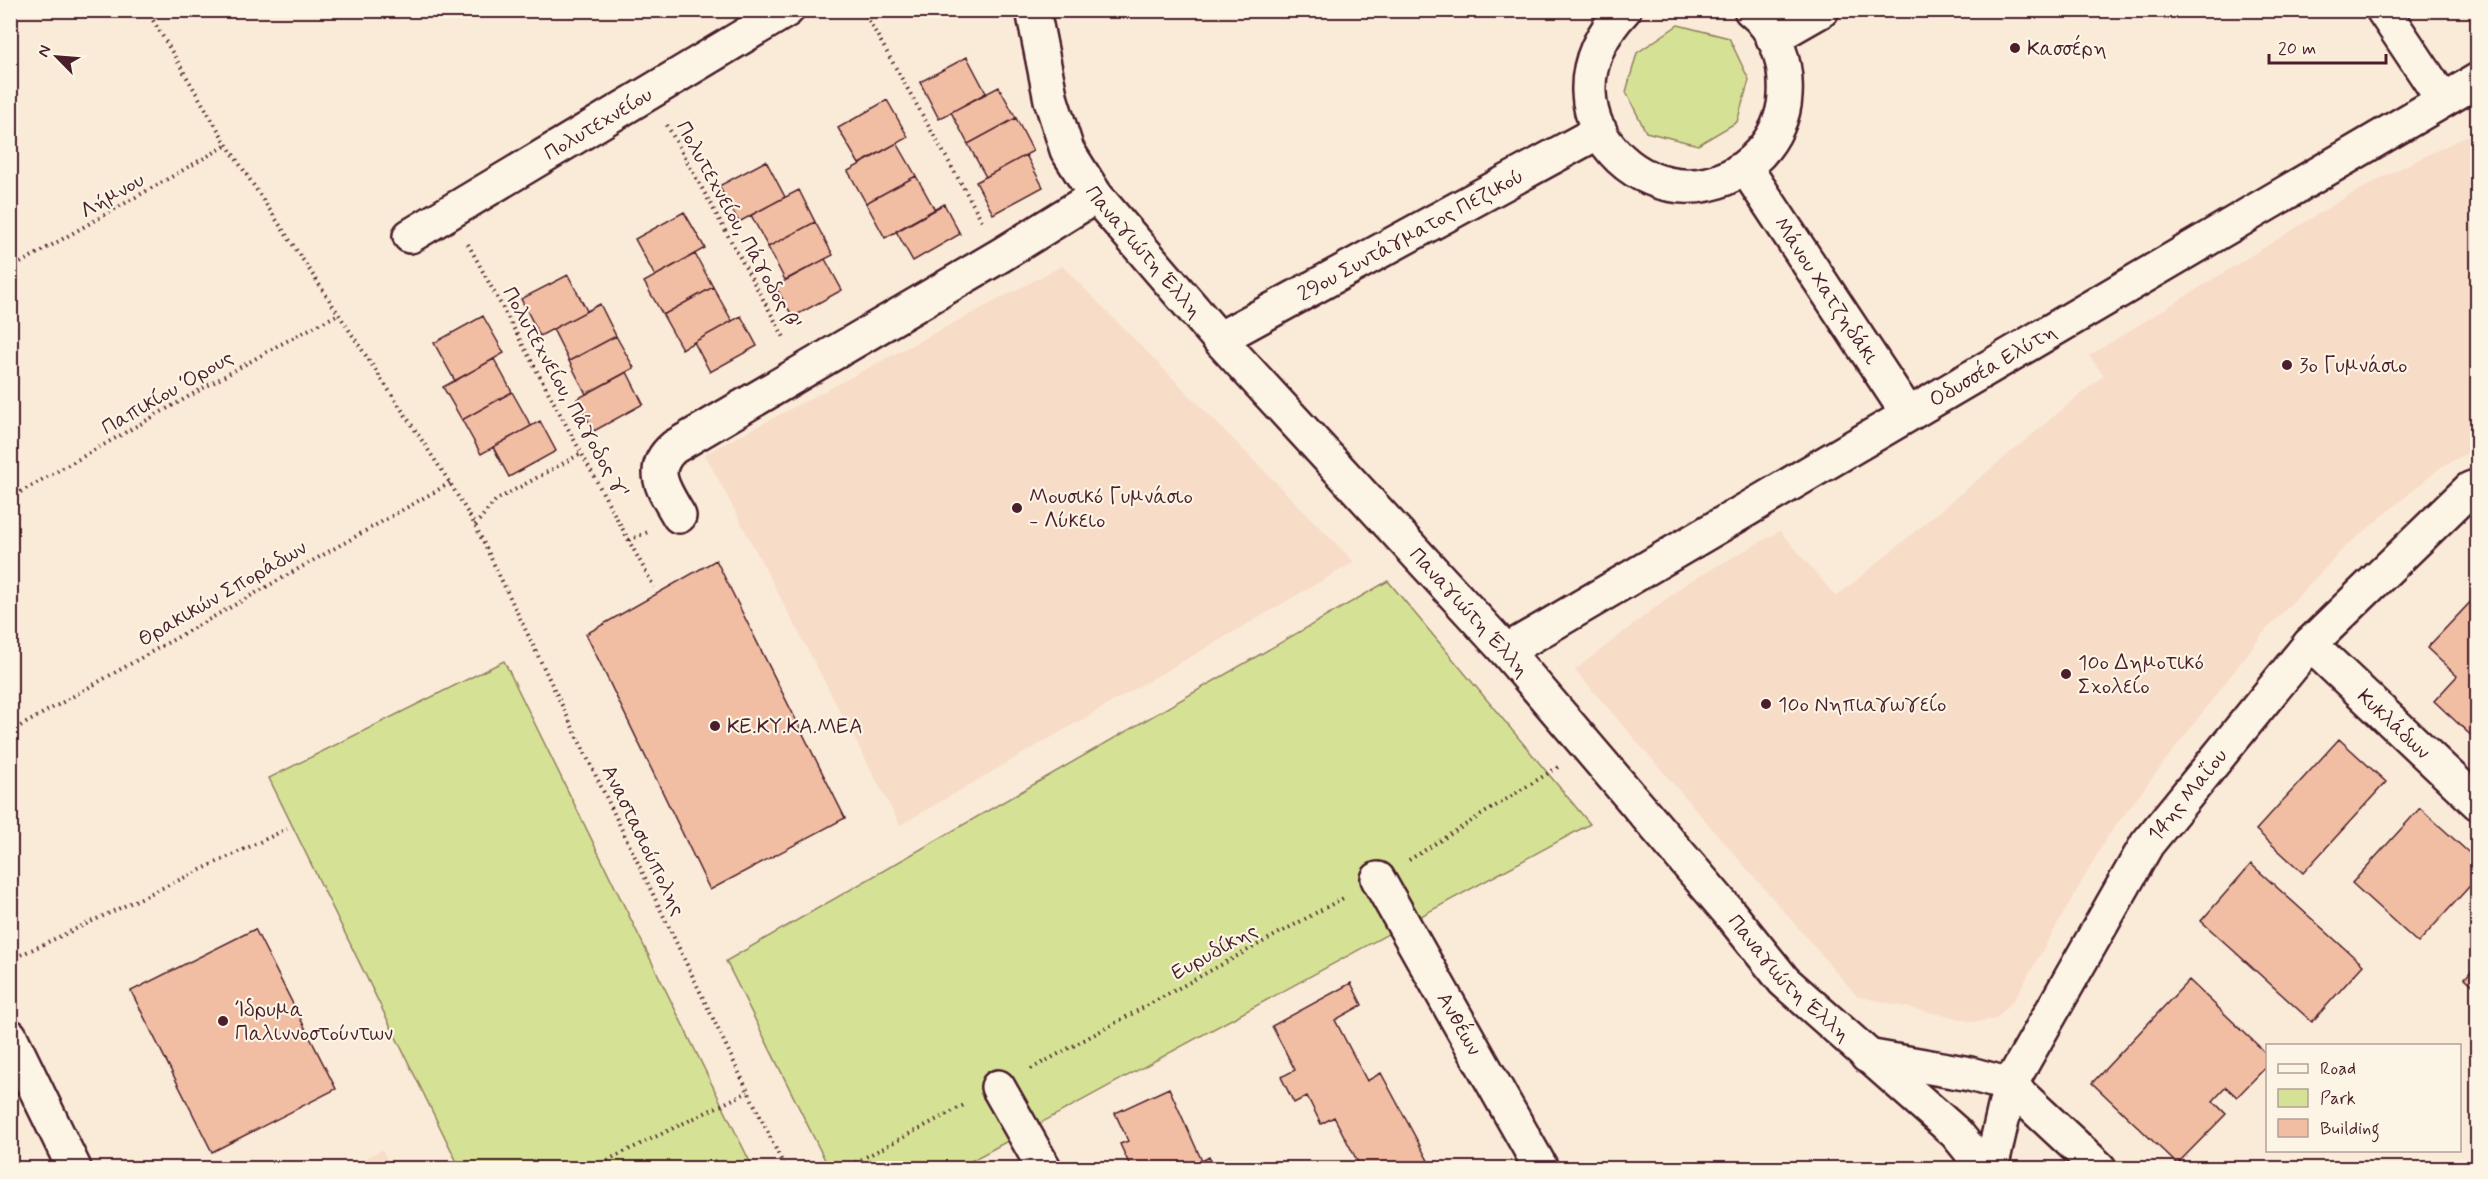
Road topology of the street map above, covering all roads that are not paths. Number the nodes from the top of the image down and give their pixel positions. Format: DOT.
graph roads {
  1 [pos="788,10"];
  2 [pos="1033,10"];
  3 [pos="1624,10"];
  4 [pos="1751,10"];
  5 [pos="1822,10"];
  6 [pos="2383,10"];
  7 [pos="1773,38"];
  8 [pos="2478,80"];
  9 [pos="2443,100"];
  10 [pos="1600,131"];
  11 [pos="1745,167"];
  12 [pos="1096,196"];
  13 [pos="410,236"];
  14 [pos="1219,339"];
  15 [pos="1908,414"];
  16 [pos="2478,486"];
  17 [pos="679,516"];
  18 [pos="2310,644"];
  19 [pos="1506,651"];
  20 [pos="2478,803"];
  21 [pos="1378,879"];
  22 [pos="10,1036"];
  23 [pos="1866,1056"];
  24 [pos="2010,1085"];
  25 [pos="998,1087"];
  26 [pos="74,1168"];
  27 [pos="1044,1168"];
  28 [pos="1541,1168"];
  29 [pos="1980,1168"];
  30 [pos="1991,1168"];
  31 [pos="2099,1168"];
  1 -- 13 [label="street, Πολυτεχνείου"];
  2 -- 12 [label="street, Παναγιώτη Έλλη"];
  3 -- 10 [label="street"];
  4 -- 7 [label="street"];
  5 -- 7 [label="street"];
  6 -- 9 [label="street"];
  7 -- 11 [label="street"];
  8 -- 9 [label="street, Οδυσσέα Ελύτη"];
  9 -- 15 [label="street, Οδυσσέα Ελύτη"];
  10 -- 11 [label="street"];
  10 -- 14 [label="street, 29ου Συντάγματος Πεζικού"];
  11 -- 15 [label="street, Μάνου Χατζηδάκι"];
  12 -- 14 [label="street, Παναγιώτη Έλλη"];
  12 -- 17 [label="street"];
  14 -- 19 [label="street, Παναγιώτη Έλλη"];
  15 -- 19 [label="street, Οδυσσέα Ελύτη"];
  16 -- 18 [label="street, 14ης Μαΐου"];
  18 -- 20 [label="street, Κυκλάδων"];
  18 -- 24 [label="street, 14ης Μαΐου"];
  19 -- 23 [label="street, Παναγιώτη Έλλη"];
  21 -- 28 [label="street, Ανθέων"];
  22 -- 26 [label="street"];
  23 -- 24 [label="street"];
  23 -- 29 [label="street, Παναγιώτη Έλλη"];
  24 -- 30 [label="street, 14ης Μαΐου"];
  24 -- 31 [label="street"];
  25 -- 27 [label="street"];
}
